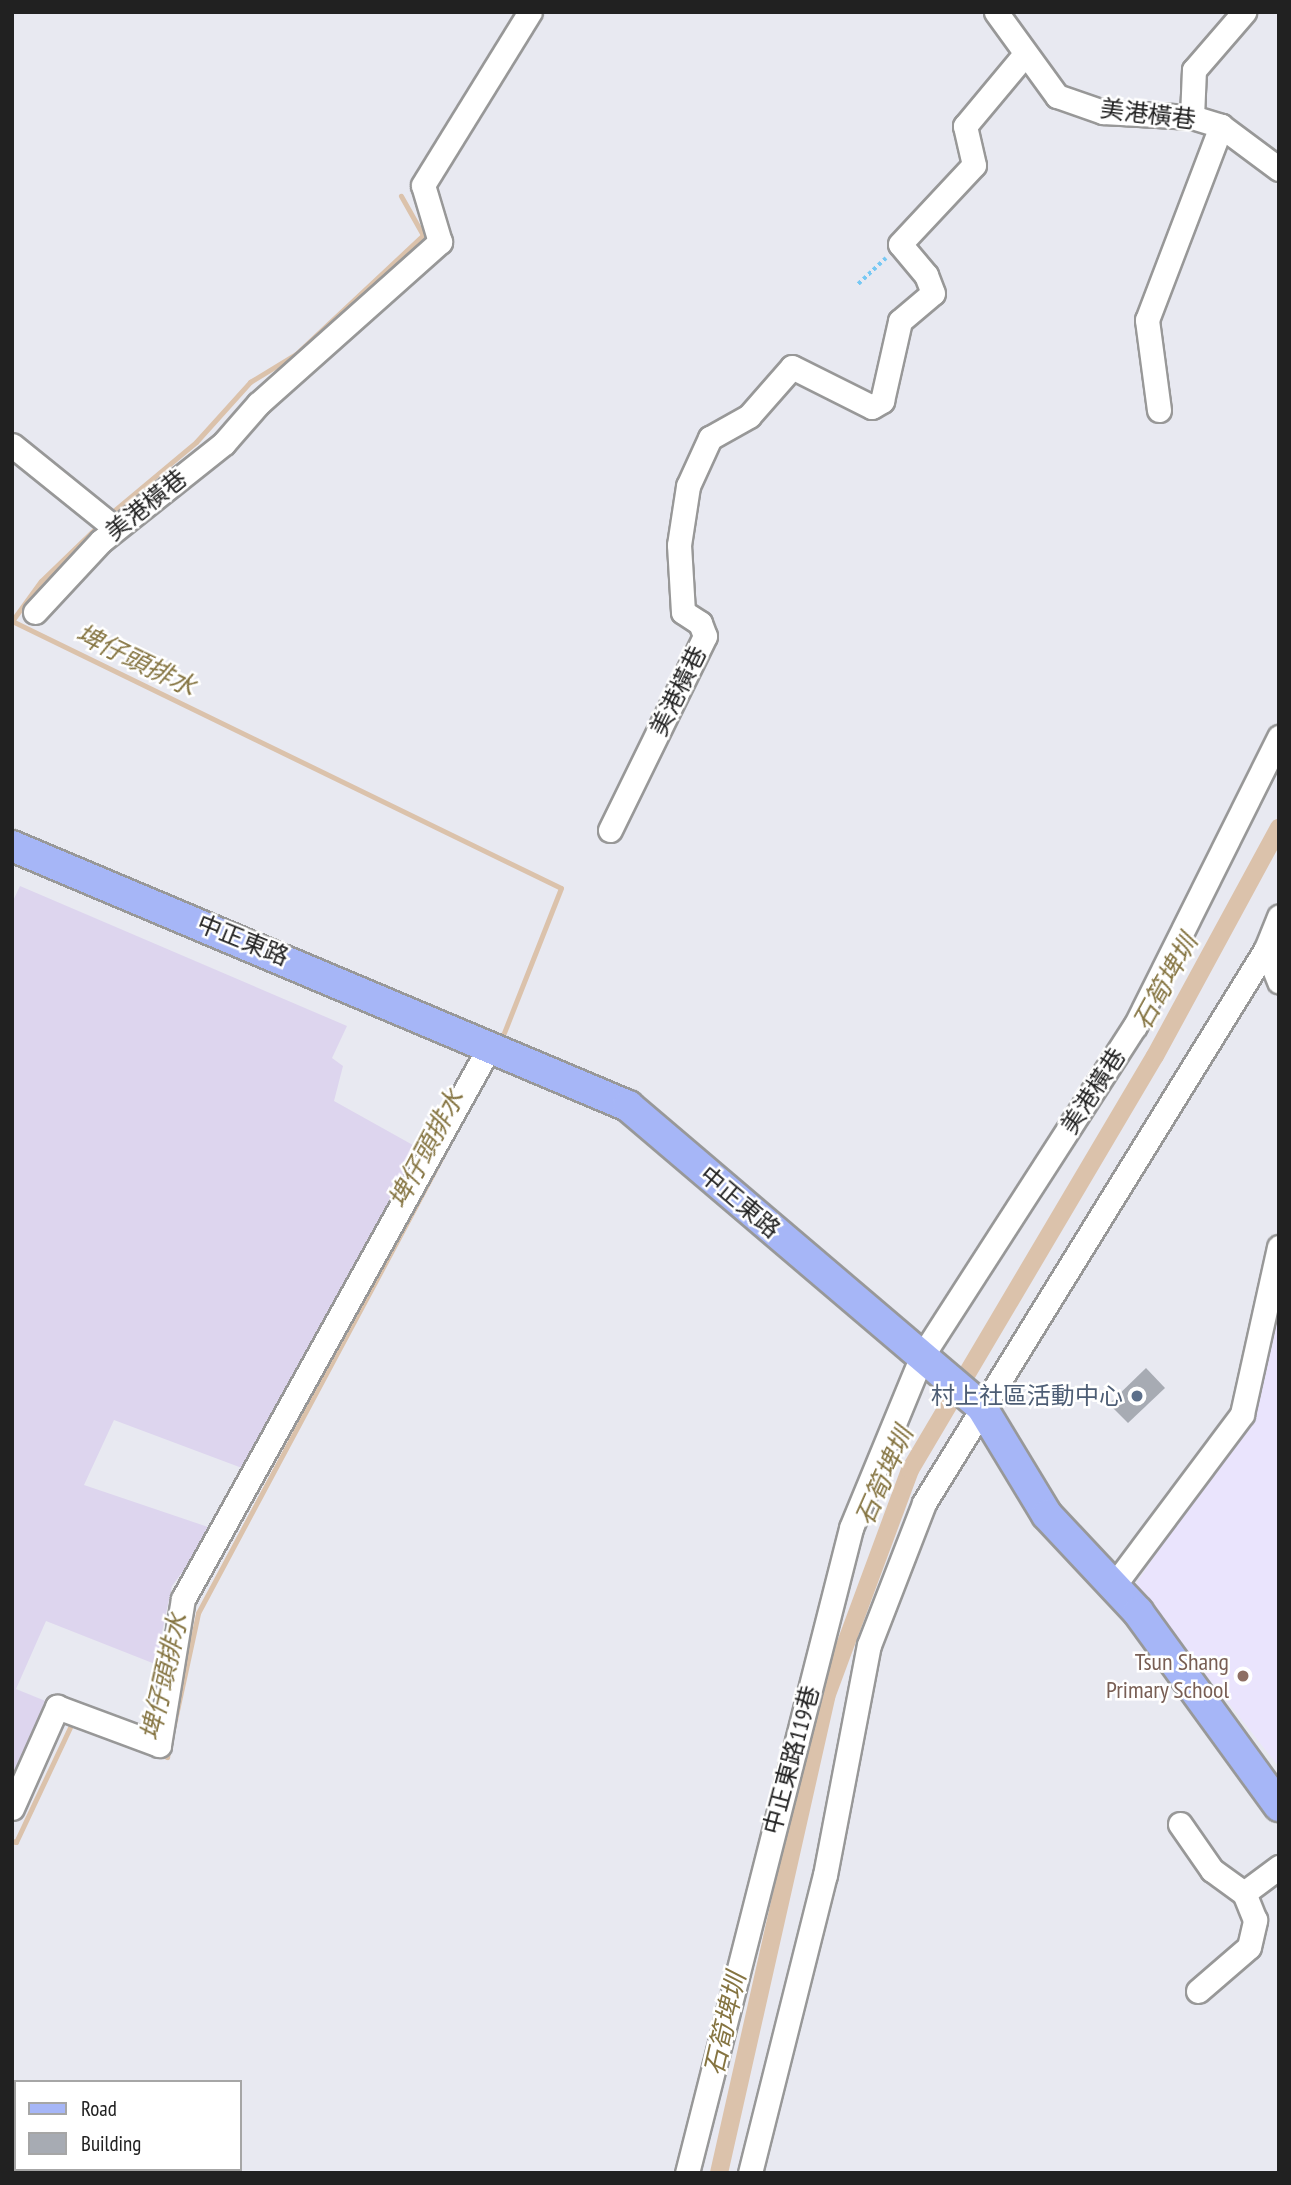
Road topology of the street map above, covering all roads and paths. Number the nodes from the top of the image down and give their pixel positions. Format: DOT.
graph roads {
  1 [pos="530,12"];
  2 [pos="996,12"];
  3 [pos="1244,12"];
  4 [pos="1025,54"];
  5 [pos="1192,117"];
  6 [pos="1221,126"];
  7 [pos="1279,169"];
  8 [pos="900,244"];
  9 [pos="858,284"];
  10 [pos="1159,410"];
  11 [pos="12,445"];
  12 [pos="115,528"];
  13 [pos="35,612"];
  14 [pos="1279,737"];
  15 [pos="610,830"];
  16 [pos="12,846"];
  17 [pos="1279,916"];
  18 [pos="1266,949"];
  19 [pos="1279,982"];
  20 [pos="491,1046"];
  21 [pos="1279,1247"];
  22 [pos="922,1356"];
  23 [pos="981,1406"];
  24 [pos="1112,1588"];
  25 [pos="1279,1806"];
  26 [pos="12,1808"];
  27 [pos="1180,1824"];
  28 [pos="1279,1867"];
  29 [pos="1244,1893"];
  30 [pos="1198,1991"];
  31 [pos="687,2173"];
  32 [pos="750,2173"];
  1 -- 12 [label="street, 美港橫巷"];
  2 -- 4 [label="street, 美港橫巷"];
  3 -- 5 [label="street"];
  4 -- 5 [label="street, 美港橫巷"];
  4 -- 8 [label="street"];
  5 -- 6 [label="street, 美港橫巷"];
  6 -- 7 [label="street, 美港橫巷"];
  6 -- 10 [label="street"];
  8 -- 9 [label="path"];
  8 -- 15 [label="street, 美港橫巷"];
  11 -- 12 [label="street"];
  12 -- 13 [label="street, 美港橫巷"];
  14 -- 22 [label="street, 美港橫巷"];
  16 -- 20 [label="main road, 中正東路"];
  17 -- 18 [label="street"];
  18 -- 19 [label="street"];
  18 -- 23 [label="street"];
  20 -- 22 [label="main road, 中正東路"];
  20 -- 26 [label="street"];
  21 -- 24 [label="street"];
  22 -- 23 [label="main road, 中正東路"];
  22 -- 31 [label="street, 中正東路119巷"];
  23 -- 24 [label="main road, 中正東路"];
  23 -- 32 [label="street"];
  24 -- 25 [label="main road, 中正東路"];
  27 -- 29 [label="street"];
  28 -- 29 [label="street"];
  29 -- 30 [label="street"];
}
